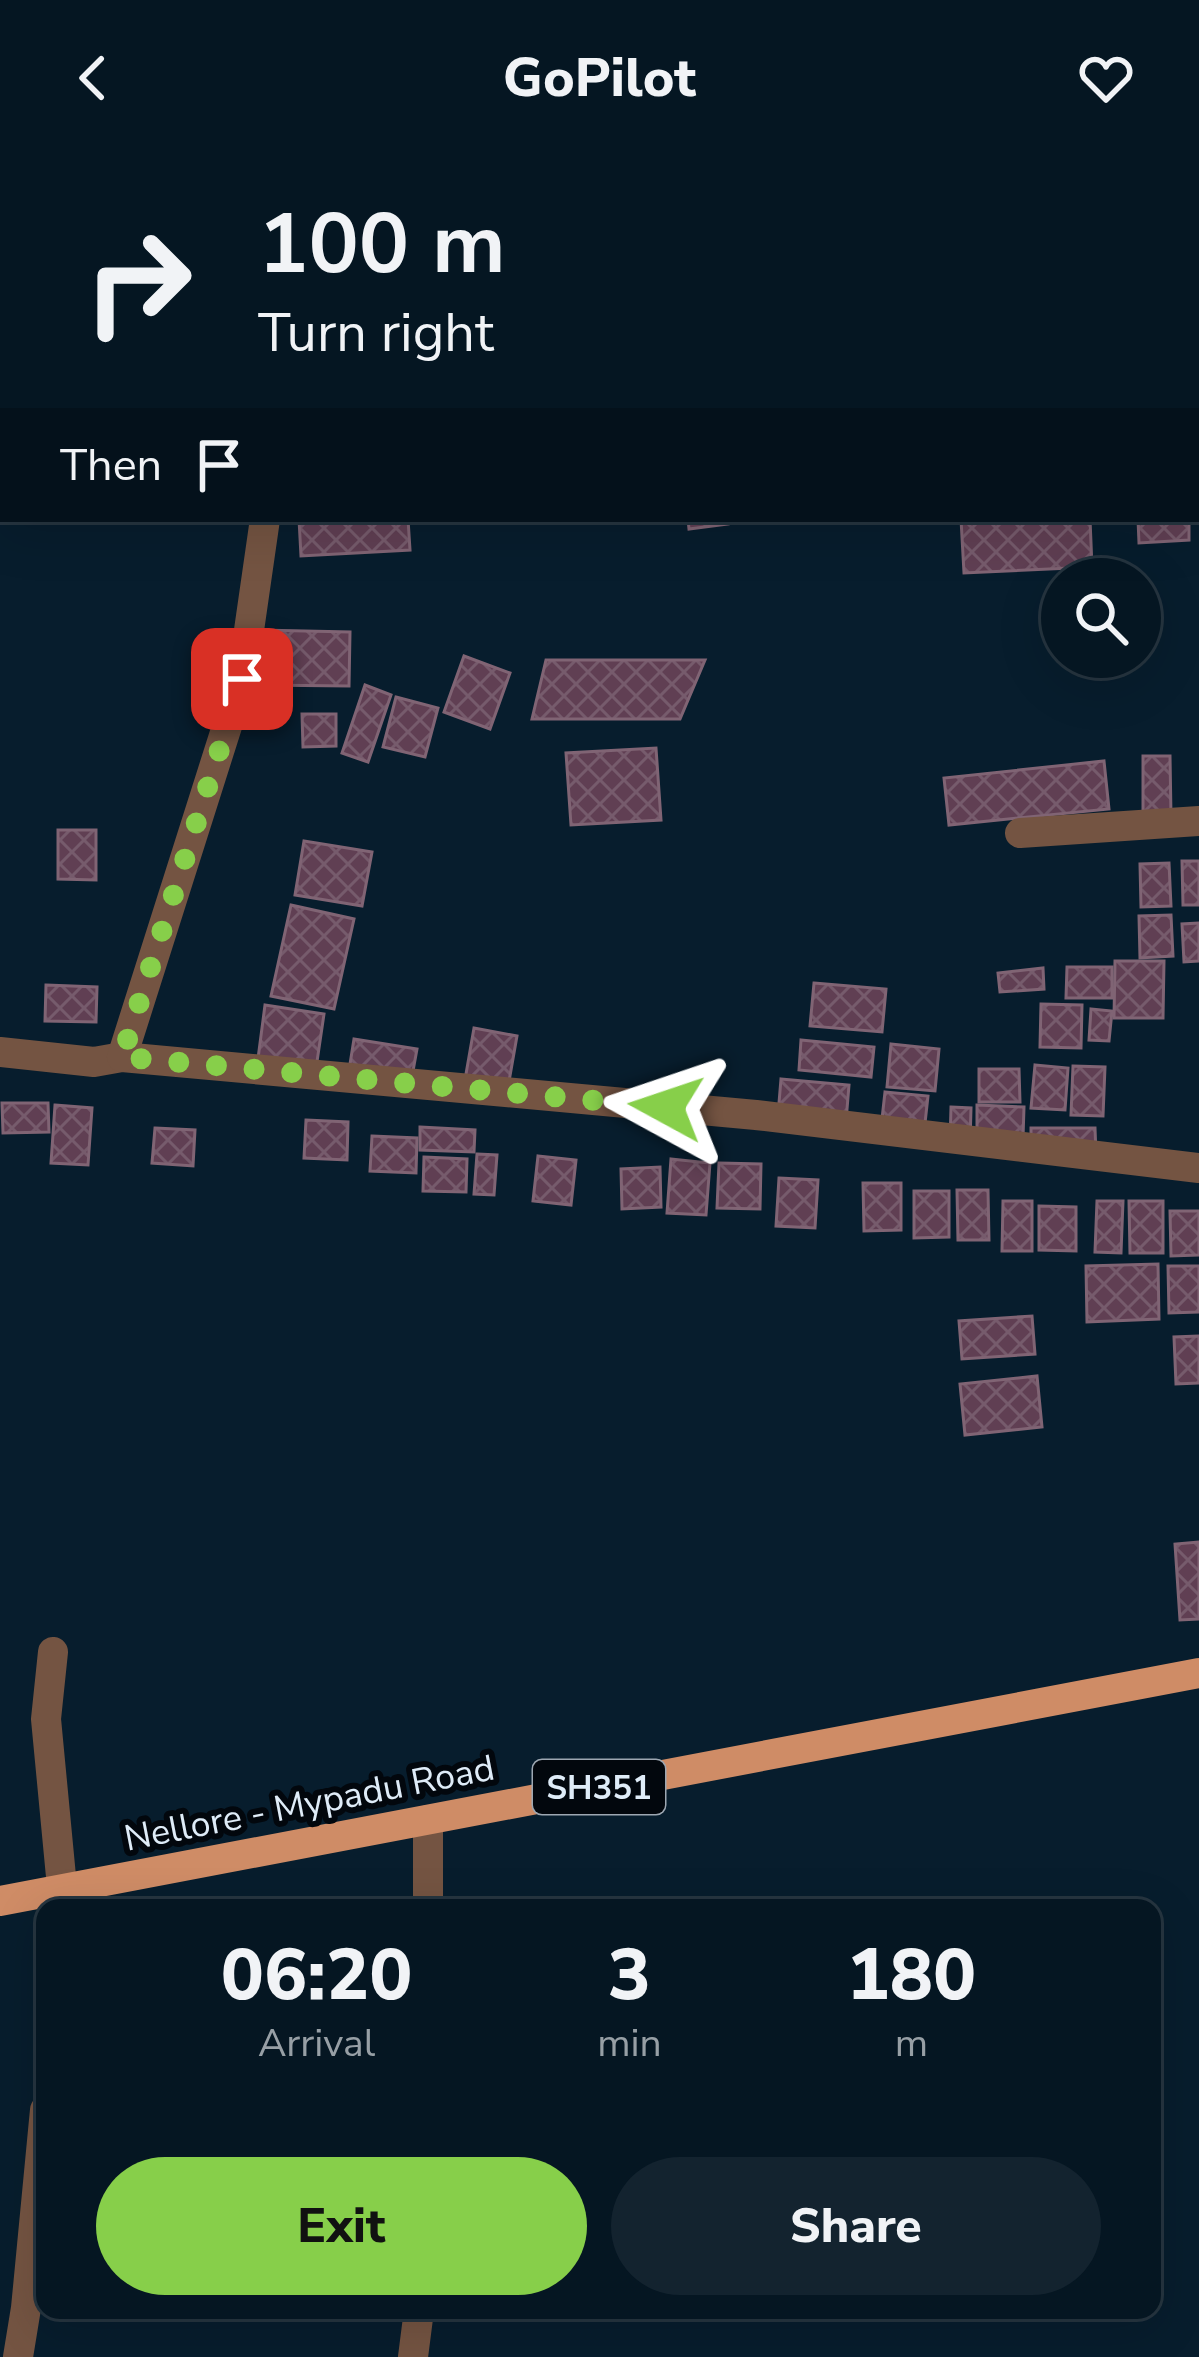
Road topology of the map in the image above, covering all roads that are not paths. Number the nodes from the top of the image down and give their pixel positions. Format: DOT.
graph roads {
  1 [pos="265,522"];
  2 [pos="1199,820"];
  3 [pos="1020,833"];
  4 [pos="0,1052"];
  5 [pos="122,1057"];
  6 [pos="1199,1168"];
  7 [pos="53,1652"];
  8 [pos="1199,1673"];
  9 [pos="428,1820"];
  10 [pos="64,1898"];
  11 [pos="36,1899"];
  12 [pos="428,1899"];
  13 [pos="0,1901"];
  14 [pos="36,2204"];
  15 [pos="418,2319"];
  16 [pos="18,2357"];
  17 [pos="413,2357"];
  1 -- 5 [label="street"];
  2 -- 3 [label="street"];
  4 -- 5 [label="street"];
  5 -- 6 [label="street"];
  7 -- 10 [label="street"];
  8 -- 9 [label="main road, Nellore - Mypadu Road / SH351"];
  9 -- 10 [label="main road, Nellore - Mypadu Road / SH351"];
  9 -- 12 [label="street"];
  11 -- 13 [label="main road, Nellore - Mypadu Road / SH351"];
  14 -- 16 [label="street"];
  15 -- 17 [label="street"];
}
